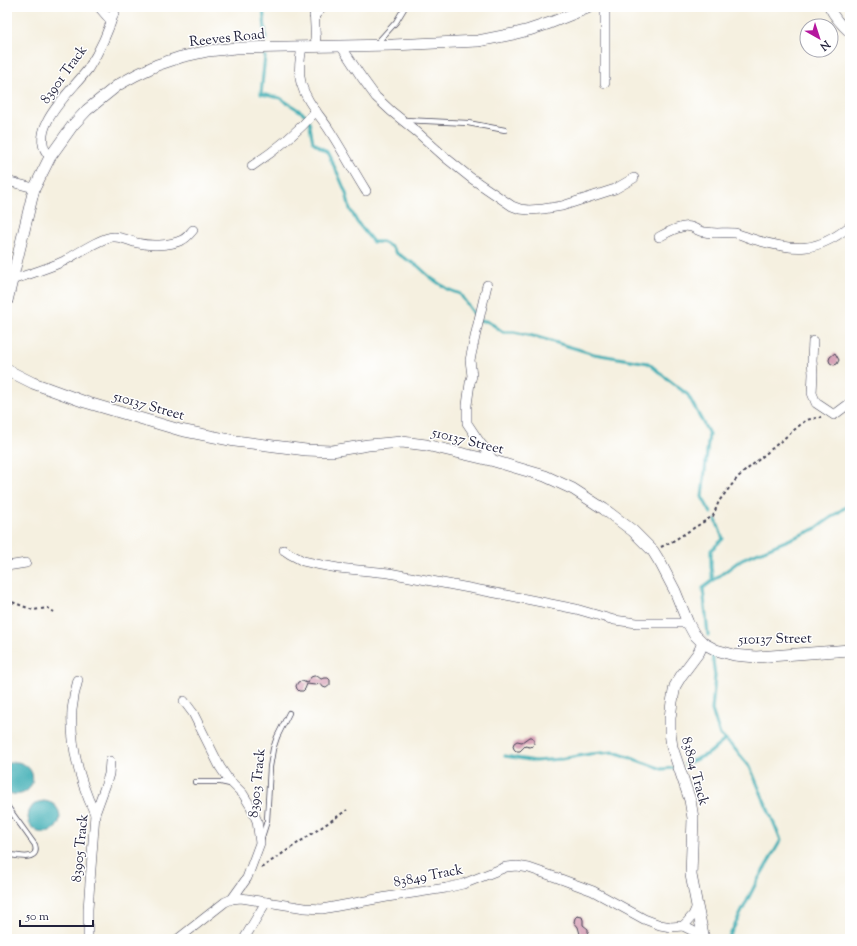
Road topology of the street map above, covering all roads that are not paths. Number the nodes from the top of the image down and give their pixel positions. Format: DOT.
graph roads {
  1 [pos="99,7"];
  2 [pos="116,7"];
  3 [pos="322,7"];
  4 [pos="405,7"];
  5 [pos="590,7"];
  6 [pos="605,7"];
  7 [pos="830,7"];
  8 [pos="314,12"];
  9 [pos="111,21"];
  10 [pos="850,33"];
  11 [pos="341,46"];
  12 [pos="375,46"];
  13 [pos="302,47"];
  14 [pos="316,47"];
  15 [pos="604,83"];
  16 [pos="316,111"];
  17 [pos="403,120"];
  18 [pos="505,130"];
  19 [pos="50,157"];
  20 [pos="252,166"];
  21 [pos="634,178"];
  22 [pos="7,181"];
  23 [pos="34,188"];
  24 [pos="366,191"];
  25 [pos="850,226"];
  26 [pos="193,230"];
  27 [pos="659,237"];
  28 [pos="12,280"];
  29 [pos="487,285"];
  30 [pos="7,301"];
  31 [pos="813,341"];
  32 [pos="7,370"];
  33 [pos="850,402"];
  34 [pos="494,461"];
  35 [pos="284,550"];
  36 [pos="26,563"];
  37 [pos="7,566"];
  38 [pos="688,623"];
  39 [pos="703,643"];
  40 [pos="850,650"];
  41 [pos="78,680"];
  42 [pos="184,701"];
  43 [pos="289,713"];
  44 [pos="110,761"];
  45 [pos="195,782"];
  46 [pos="237,788"];
  47 [pos="7,806"];
  48 [pos="95,814"];
  49 [pos="260,843"];
  50 [pos="7,854"];
  51 [pos="232,899"];
  52 [pos="266,902"];
  53 [pos="697,906"];
  54 [pos="683,926"];
  55 [pos="88,939"];
  56 [pos="178,939"];
  57 [pos="244,939"];
  58 [pos="704,939"];
  1 -- 9 [label="street"];
  2 -- 9 [label="street, 83901 Track"];
  3 -- 8 [label="street"];
  4 -- 12 [label="lane"];
  5 -- 12 [label="street, Reeves Road"];
  6 -- 15 [label="street"];
  7 -- 10 [label="street"];
  8 -- 14 [label="street"];
  9 -- 19 [label="street, 83901 Track"];
  11 -- 12 [label="street, Reeves Road"];
  11 -- 14 [label="street, Reeves Road"];
  11 -- 17 [label="street"];
  13 -- 14 [label="street, Reeves Road"];
  13 -- 16 [label="street"];
  13 -- 19 [label="street, Reeves Road"];
  16 -- 20 [label="street"];
  16 -- 24 [label="street"];
  17 -- 18 [label="lane"];
  17 -- 21 [label="street"];
  19 -- 23 [label="street, Reeves Road"];
  22 -- 23 [label="street"];
  23 -- 28 [label="street, Reeves Road"];
  25 -- 27 [label="street"];
  26 -- 28 [label="street"];
  28 -- 30 [label="street, Reeves Road"];
  29 -- 34 [label="street"];
  31 -- 33 [label="street"];
  32 -- 34 [label="street, 510137 Street"];
  34 -- 38 [label="street, 510137 Street"];
  35 -- 38 [label="street"];
  36 -- 37 [label="street"];
  38 -- 39 [label="street, 510137 Street"];
  39 -- 40 [label="street, 510137 Street"];
  39 -- 53 [label="street, 83804 Track"];
  41 -- 48 [label="street"];
  42 -- 46 [label="street"];
  43 -- 49 [label="lane, 83903 Track"];
  44 -- 48 [label="street, 83905 Track"];
  45 -- 46 [label="lane"];
  46 -- 49 [label="street"];
  47 -- 50 [label="lane"];
  48 -- 55 [label="street, 83905 Track"];
  49 -- 51 [label="street, 83903 Track"];
  51 -- 52 [label="street, 83849 Track"];
  51 -- 56 [label="street"];
  52 -- 54 [label="street, 83849 Track"];
  52 -- 57 [label="street"];
  53 -- 54 [label="street"];
  53 -- 58 [label="street, 83804 Track"];
  54 -- 58 [label="street"];
}
